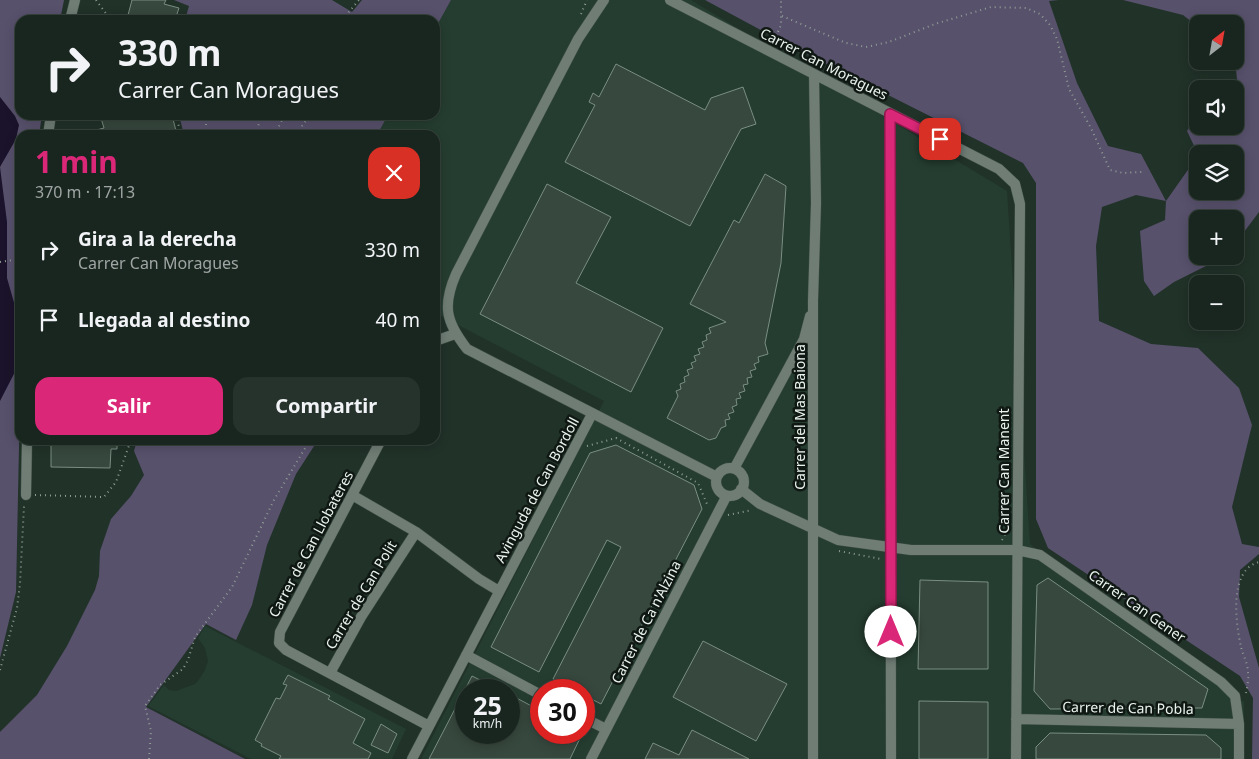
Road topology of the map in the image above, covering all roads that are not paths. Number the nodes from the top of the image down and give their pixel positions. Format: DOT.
graph roads {
  1 [pos="75,0"];
  2 [pos="604,0"];
  3 [pos="670,0"];
  4 [pos="71,15"];
  5 [pos="814,75"];
  6 [pos="890,114"];
  7 [pos="1015,184"];
  8 [pos="813,301"];
  9 [pos="455,334"];
  10 [pos="440,340"];
  11 [pos="592,414"];
  12 [pos="27,445"];
  13 [pos="378,445"];
  14 [pos="735,467"];
  15 [pos="718,477"];
  16 [pos="741,489"];
  17 [pos="26,495"];
  18 [pos="352,495"];
  19 [pos="726,497"];
  20 [pos="815,530"];
  21 [pos="416,532"];
  22 [pos="1017,550"];
  23 [pos="891,554"];
  24 [pos="499,591"];
  25 [pos="466,655"];
  26 [pos="330,673"];
  27 [pos="530,689"];
  28 [pos="1016,719"];
  29 [pos="595,724"];
  30 [pos="1239,724"];
  31 [pos="429,726"];
  32 [pos="606,729"];
  33 [pos="412,759"];
  34 [pos="591,759"];
  35 [pos="814,759"];
  36 [pos="891,759"];
  37 [pos="1016,759"];
  38 [pos="1240,759"];
  1 -- 4 [label="street"];
  2 -- 9 [label="street"];
  3 -- 5 [label="street, Carrer Can Moragues"];
  5 -- 6 [label="street, Carrer Can Moragues"];
  5 -- 8 [label="street, Carrer del Mas Baiona"];
  6 -- 7 [label="street, Carrer Can Moragues"];
  6 -- 23 [label="street"];
  7 -- 22 [label="street, Carrer Can Manent"];
  8 -- 14 [label="street"];
  8 -- 20 [label="street, Carrer del Mas Baiona"];
  9 -- 10 [label="street"];
  9 -- 11 [label="street, Avinguda de Can Bordoll"];
  11 -- 15 [label="street"];
  11 -- 24 [label="street, Avinguda de Can Bordoll"];
  12 -- 17 [label="street"];
  13 -- 18 [label="street, Carrer de Can Llobateres"];
  14 -- 15 [label="street"];
  14 -- 16 [label="street"];
  15 -- 19 [label="street"];
  16 -- 19 [label="street"];
  16 -- 20 [label="street, Carrer Can Gener"];
  18 -- 21 [label="street"];
  18 -- 26 [label="street, Carrer de Can Llobateres"];
  19 -- 32 [label="street, Carrer de Ca n'Alzina"];
  20 -- 23 [label="street, Carrer Can Gener"];
  20 -- 35 [label="street, Carrer del Mas Baiona"];
  21 -- 24 [label="street"];
  21 -- 26 [label="street, Carrer de Can Polit"];
  22 -- 23 [label="street, Carrer Can Gener"];
  22 -- 28 [label="street, Carrer Can Manent"];
  22 -- 30 [label="street, Carrer Can Gener"];
  23 -- 36 [label="street"];
  24 -- 25 [label="street, Avinguda de Can Bordoll"];
  25 -- 27 [label="street"];
  25 -- 31 [label="street, Avinguda de Can Bordoll"];
  26 -- 31 [label="street, Carrer de Can Llobateres"];
  28 -- 30 [label="street, Carrer de Can Pobla"];
  28 -- 37 [label="street, Carrer Can Manent"];
  29 -- 32 [label="street"];
  30 -- 38 [label="street"];
  31 -- 33 [label="street, Avinguda de Can Bordoll"];
  32 -- 34 [label="street, Carrer de Ca n'Alzina"];
}
